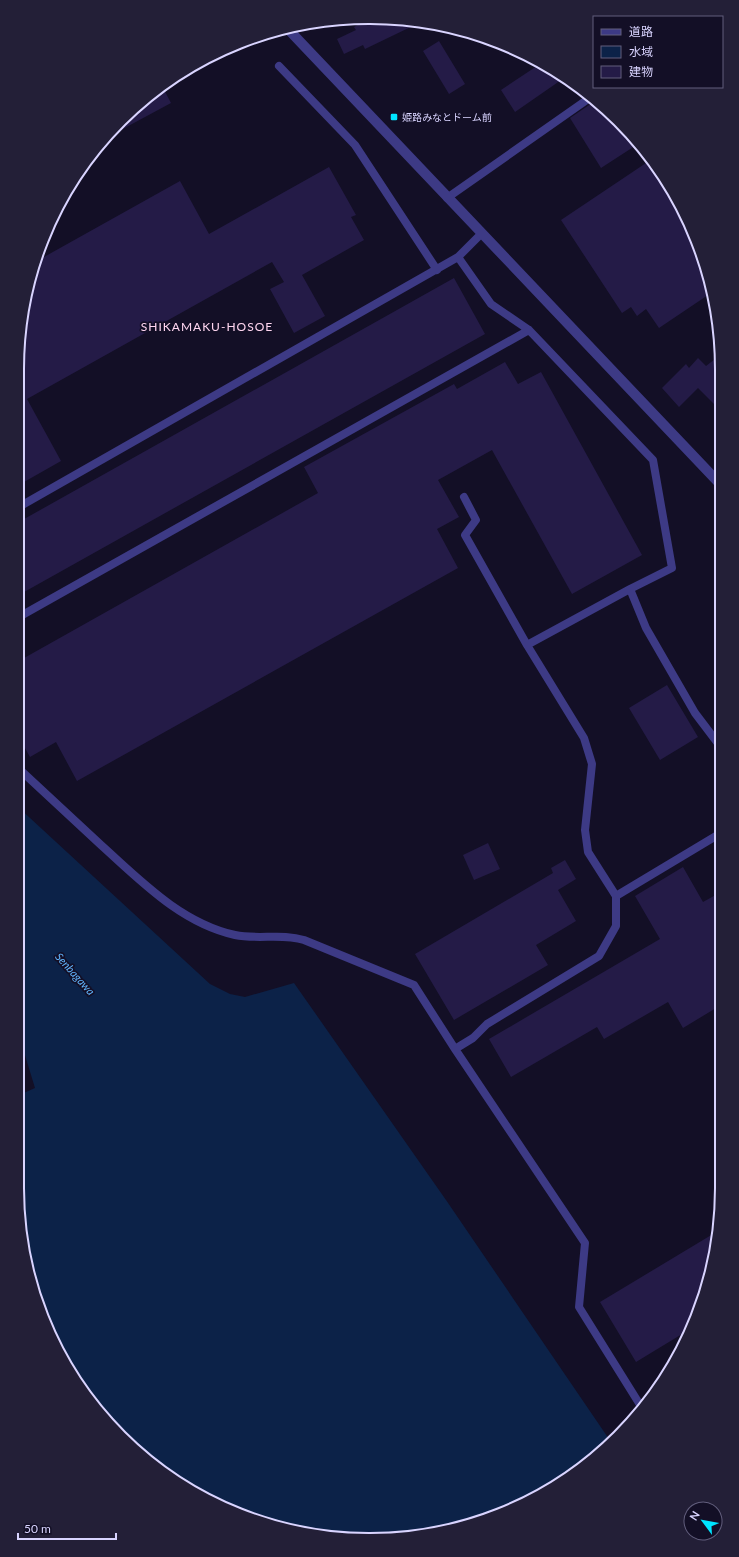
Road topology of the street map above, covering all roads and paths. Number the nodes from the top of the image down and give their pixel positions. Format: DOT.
graph roads {
  1 [pos="292,33"];
  2 [pos="279,66"];
  3 [pos="586,100"];
  4 [pos="447,198"];
  5 [pos="482,233"];
  6 [pos="458,257"];
  7 [pos="437,270"];
  8 [pos="529,330"];
  9 [pos="715,479"];
  10 [pos="464,498"];
  11 [pos="24,504"];
  12 [pos="630,589"];
  13 [pos="24,614"];
  14 [pos="527,645"];
  15 [pos="715,739"];
  16 [pos="24,773"];
  17 [pos="715,838"];
  18 [pos="616,896"];
  19 [pos="455,1049"];
  20 [pos="639,1403"];
  1 -- 4 [label="street"];
  2 -- 7 [label="lane"];
  3 -- 4 [label="lane"];
  4 -- 5 [label="street"];
  5 -- 6 [label="lane"];
  5 -- 9 [label="street"];
  6 -- 7 [label="lane"];
  6 -- 8 [label="lane"];
  7 -- 11 [label="lane"];
  8 -- 12 [label="lane"];
  8 -- 13 [label="lane"];
  10 -- 14 [label="lane"];
  12 -- 14 [label="lane"];
  12 -- 15 [label="lane"];
  14 -- 18 [label="lane"];
  16 -- 19 [label="lane"];
  17 -- 18 [label="lane"];
  18 -- 19 [label="lane"];
  19 -- 20 [label="lane"];
}
